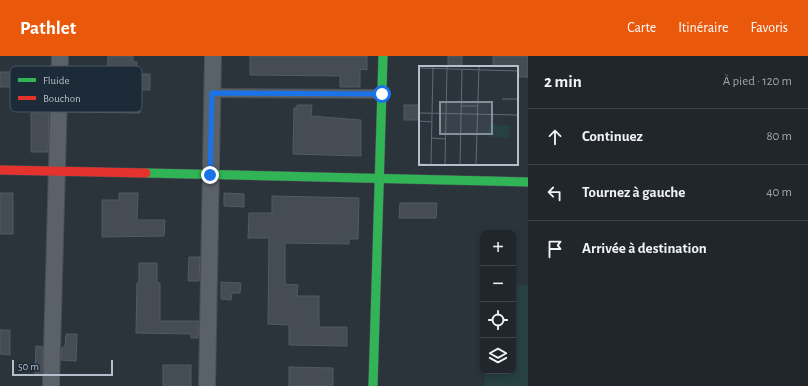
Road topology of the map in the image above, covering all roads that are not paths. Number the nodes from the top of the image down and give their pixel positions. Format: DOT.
graph roads {
  1 [pos="60,56"];
  2 [pos="213,56"];
  3 [pos="383,56"];
  4 [pos="60,66"];
  5 [pos="212,93"];
  6 [pos="382,94"];
  7 [pos="59,112"];
  8 [pos="0,170"];
  9 [pos="57,171"];
  10 [pos="210,175"];
  11 [pos="378,179"];
  12 [pos="528,182"];
  13 [pos="51,386"];
  14 [pos="207,386"];
  15 [pos="373,386"];
  1 -- 4 [label="street"];
  2 -- 5 [label="street"];
  3 -- 6 [label="street"];
  5 -- 6 [label="lane"];
  5 -- 10 [label="street"];
  6 -- 11 [label="street"];
  7 -- 9 [label="street"];
  8 -- 9 [label="street"];
  9 -- 10 [label="street"];
  9 -- 13 [label="street"];
  10 -- 11 [label="street"];
  10 -- 14 [label="street"];
  11 -- 12 [label="street"];
  11 -- 15 [label="street"];
}
